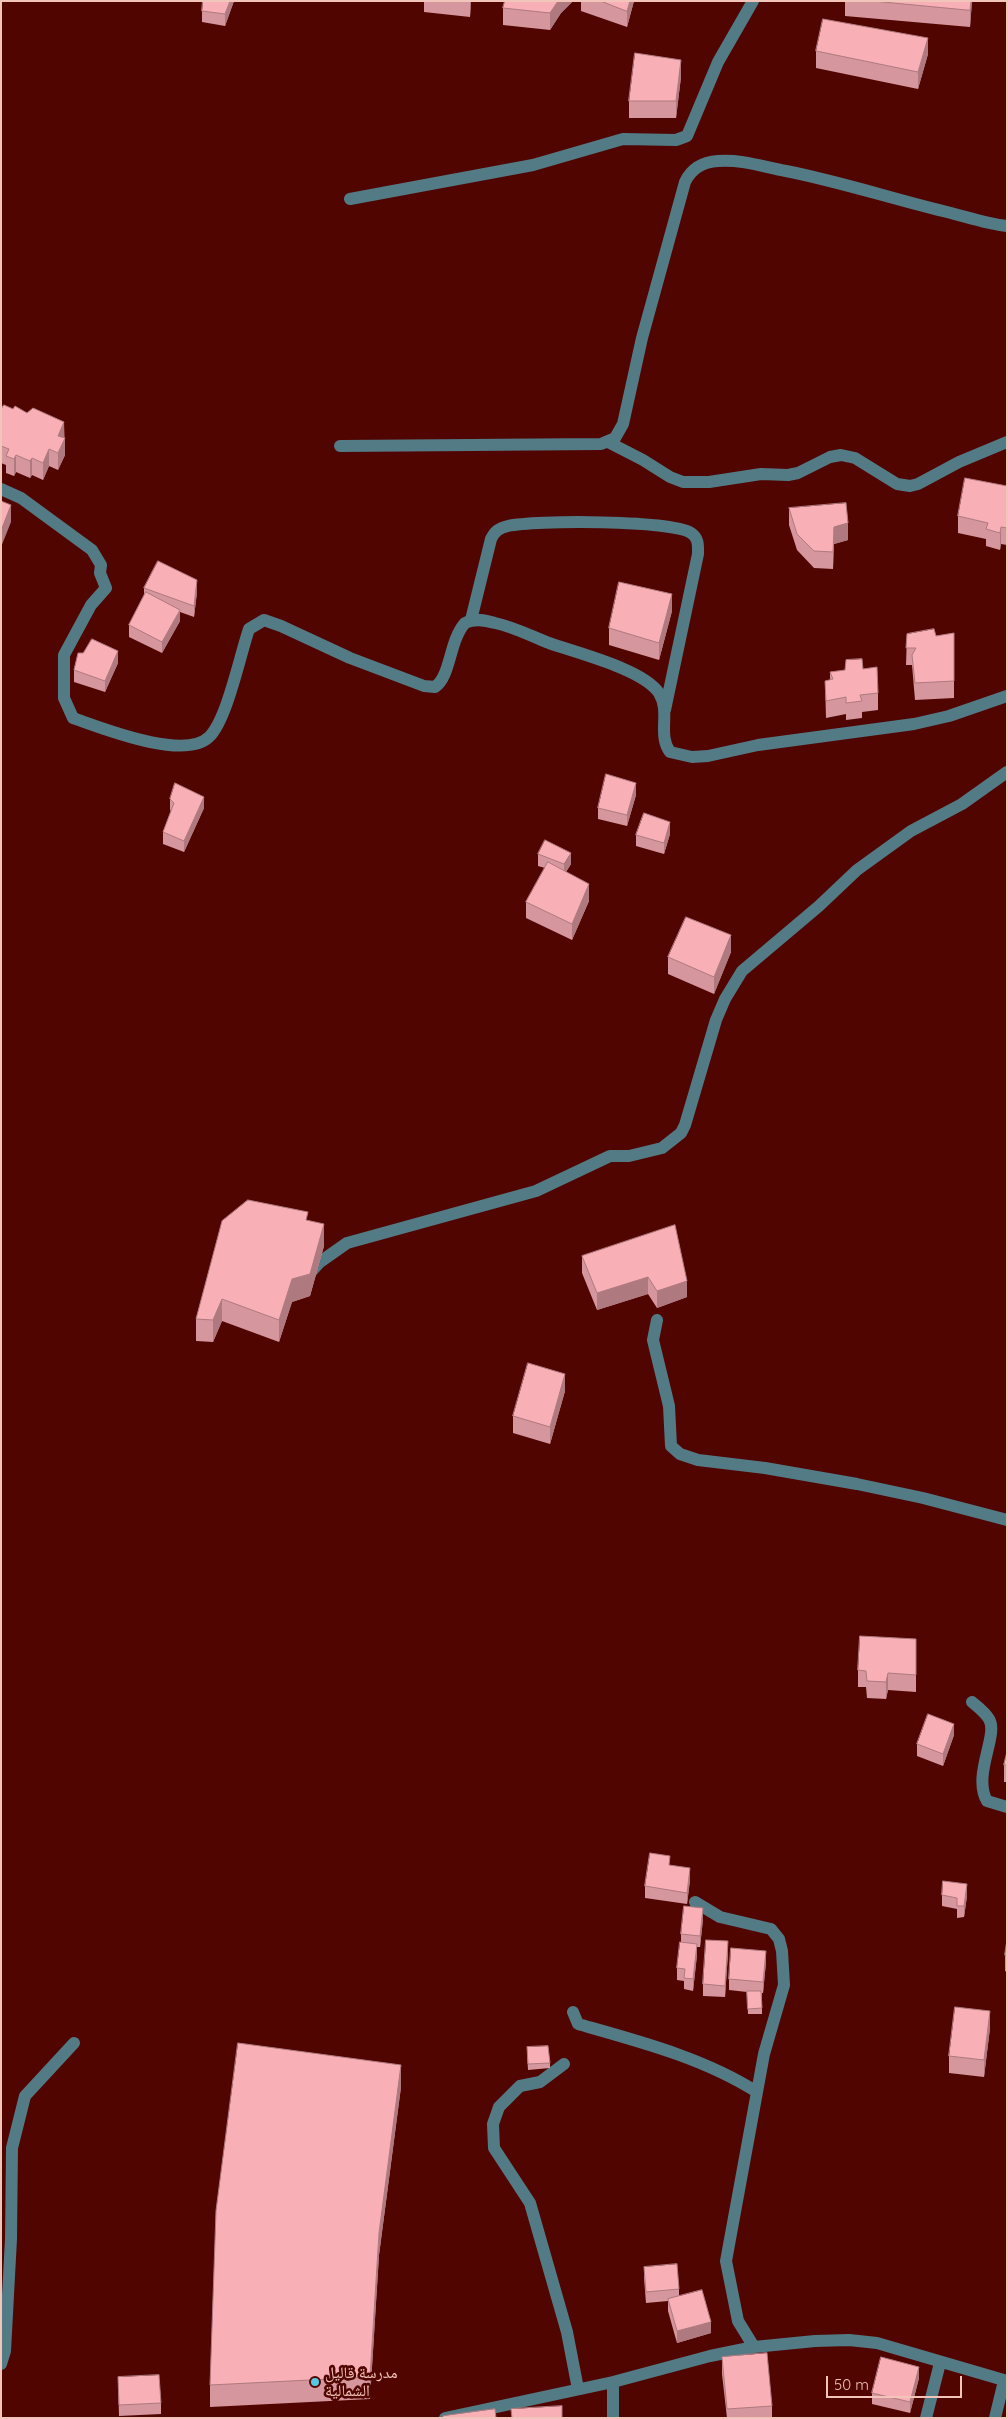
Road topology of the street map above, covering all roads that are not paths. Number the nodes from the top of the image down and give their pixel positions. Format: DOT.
graph roads {
  1 [pos="754,1"];
  2 [pos="350,199"];
  3 [pos="1007,226"];
  4 [pos="608,442"];
  5 [pos="1007,442"];
  6 [pos="340,446"];
  7 [pos="1,489"];
  8 [pos="471,620"];
  9 [pos="1007,696"];
  10 [pos="666,710"];
  11 [pos="1007,772"];
  12 [pos="310,1273"];
  13 [pos="657,1320"];
  14 [pos="1007,1520"];
  15 [pos="972,1702"];
  16 [pos="1007,1807"];
  17 [pos="695,1902"];
  18 [pos="573,2012"];
  19 [pos="74,2043"];
  20 [pos="564,2064"];
  21 [pos="757,2092"];
  22 [pos="754,2347"];
  23 [pos="940,2363"];
  24 [pos="1,2364"];
  25 [pos="1006,2381"];
  26 [pos="613,2382"];
  27 [pos="578,2389"];
  28 [pos="445,2418"];
  29 [pos="614,2418"];
  30 [pos="926,2418"];
  31 [pos="995,2418"];
  1 -- 2 [label="street"];
  3 -- 4 [label="street"];
  4 -- 5 [label="street"];
  4 -- 6 [label="street"];
  7 -- 8 [label="street"];
  8 -- 10 [label="street"];
  8 -- 10 [label="street"];
  9 -- 10 [label="street"];
  11 -- 12 [label="street"];
  13 -- 14 [label="street"];
  15 -- 16 [label="street"];
  17 -- 21 [label="street"];
  18 -- 21 [label="street"];
  19 -- 24 [label="street"];
  20 -- 27 [label="street"];
  21 -- 22 [label="street"];
  22 -- 23 [label="street"];
  22 -- 26 [label="street"];
  23 -- 25 [label="street"];
  23 -- 30 [label="street"];
  25 -- 31 [label="street"];
  26 -- 27 [label="street"];
  26 -- 29 [label="street"];
  27 -- 28 [label="street"];
}
